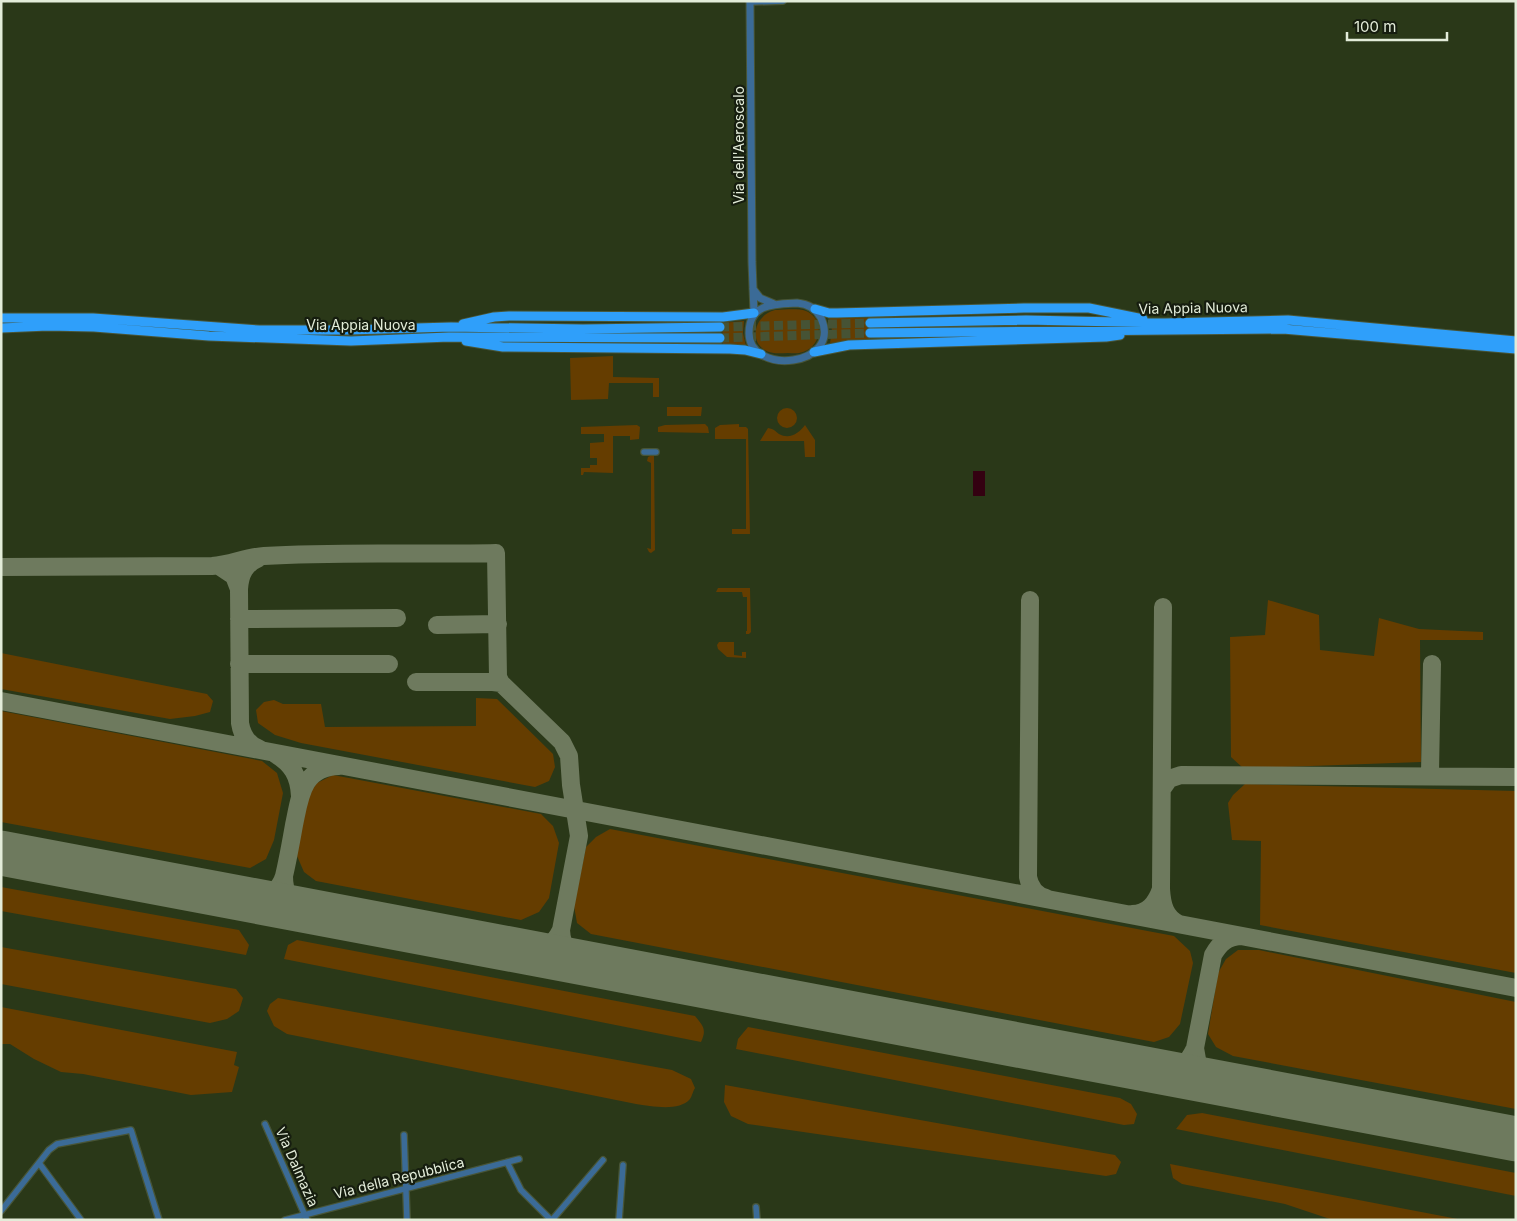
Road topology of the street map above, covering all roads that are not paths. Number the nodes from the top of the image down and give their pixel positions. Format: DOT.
graph roads {
  1 [pos="783,1"];
  2 [pos="750,2"];
  3 [pos="752,287"];
  4 [pos="775,304"];
  5 [pos="815,309"];
  6 [pos="754,313"];
  7 [pos="1,318"];
  8 [pos="870,323"];
  9 [pos="1165,324"];
  10 [pos="450,327"];
  11 [pos="720,327"];
  12 [pos="1,328"];
  13 [pos="1157,330"];
  14 [pos="870,333"];
  15 [pos="449,337"];
  16 [pos="720,338"];
  17 [pos="1516,341"];
  18 [pos="1516,349"];
  19 [pos="814,352"];
  20 [pos="760,354"];
  21 [pos="644,452"];
  22 [pos="656,452"];
  23 [pos="265,1124"];
  24 [pos="404,1135"];
  25 [pos="519,1159"];
  26 [pos="603,1160"];
  27 [pos="507,1162"];
  28 [pos="39,1163"];
  29 [pos="623,1165"];
  30 [pos="406,1189"];
  31 [pos="756,1207"];
  32 [pos="1,1211"];
  33 [pos="306,1217"];
  34 [pos="81,1220"];
  35 [pos="160,1220"];
  36 [pos="285,1220"];
  37 [pos="407,1220"];
  38 [pos="551,1220"];
  39 [pos="618,1220"];
  40 [pos="756,1220"];
  1 -- 2 [label="street"];
  2 -- 3 [label="street, Via dell'Aeroscalo"];
  3 -- 4 [label="street"];
  3 -- 6 [label="street, Via dell'Aeroscalo"];
  4 -- 5 [label="street"];
  4 -- 6 [label="street"];
  5 -- 9 [label="main road"];
  5 -- 19 [label="street"];
  6 -- 10 [label="main road"];
  6 -- 20 [label="street"];
  7 -- 10 [label="main road, Via Appia Nuova"];
  8 -- 9 [label="main road, Via Appia Nuova"];
  9 -- 17 [label="main road, Via Appia Nuova"];
  10 -- 11 [label="main road, Via Appia Nuova"];
  12 -- 15 [label="main road, Via Appia Nuova"];
  13 -- 14 [label="main road, Via Appia Nuova"];
  13 -- 18 [label="main road, Via Appia Nuova"];
  13 -- 19 [label="main road"];
  15 -- 16 [label="main road, Via Appia Nuova"];
  15 -- 20 [label="main road"];
  19 -- 20 [label="street"];
  21 -- 22 [label="street"];
  23 -- 33 [label="street, Via Dalmazia"];
  24 -- 30 [label="street"];
  25 -- 27 [label="street, Via della Repubblica"];
  26 -- 38 [label="street"];
  27 -- 30 [label="street, Via della Repubblica"];
  27 -- 38 [label="street"];
  28 -- 32 [label="street"];
  28 -- 34 [label="street"];
  28 -- 35 [label="street"];
  29 -- 39 [label="street"];
  30 -- 33 [label="street, Via della Repubblica"];
  30 -- 37 [label="street"];
  31 -- 40 [label="street"];
  33 -- 36 [label="street, Via della Repubblica"];
}
